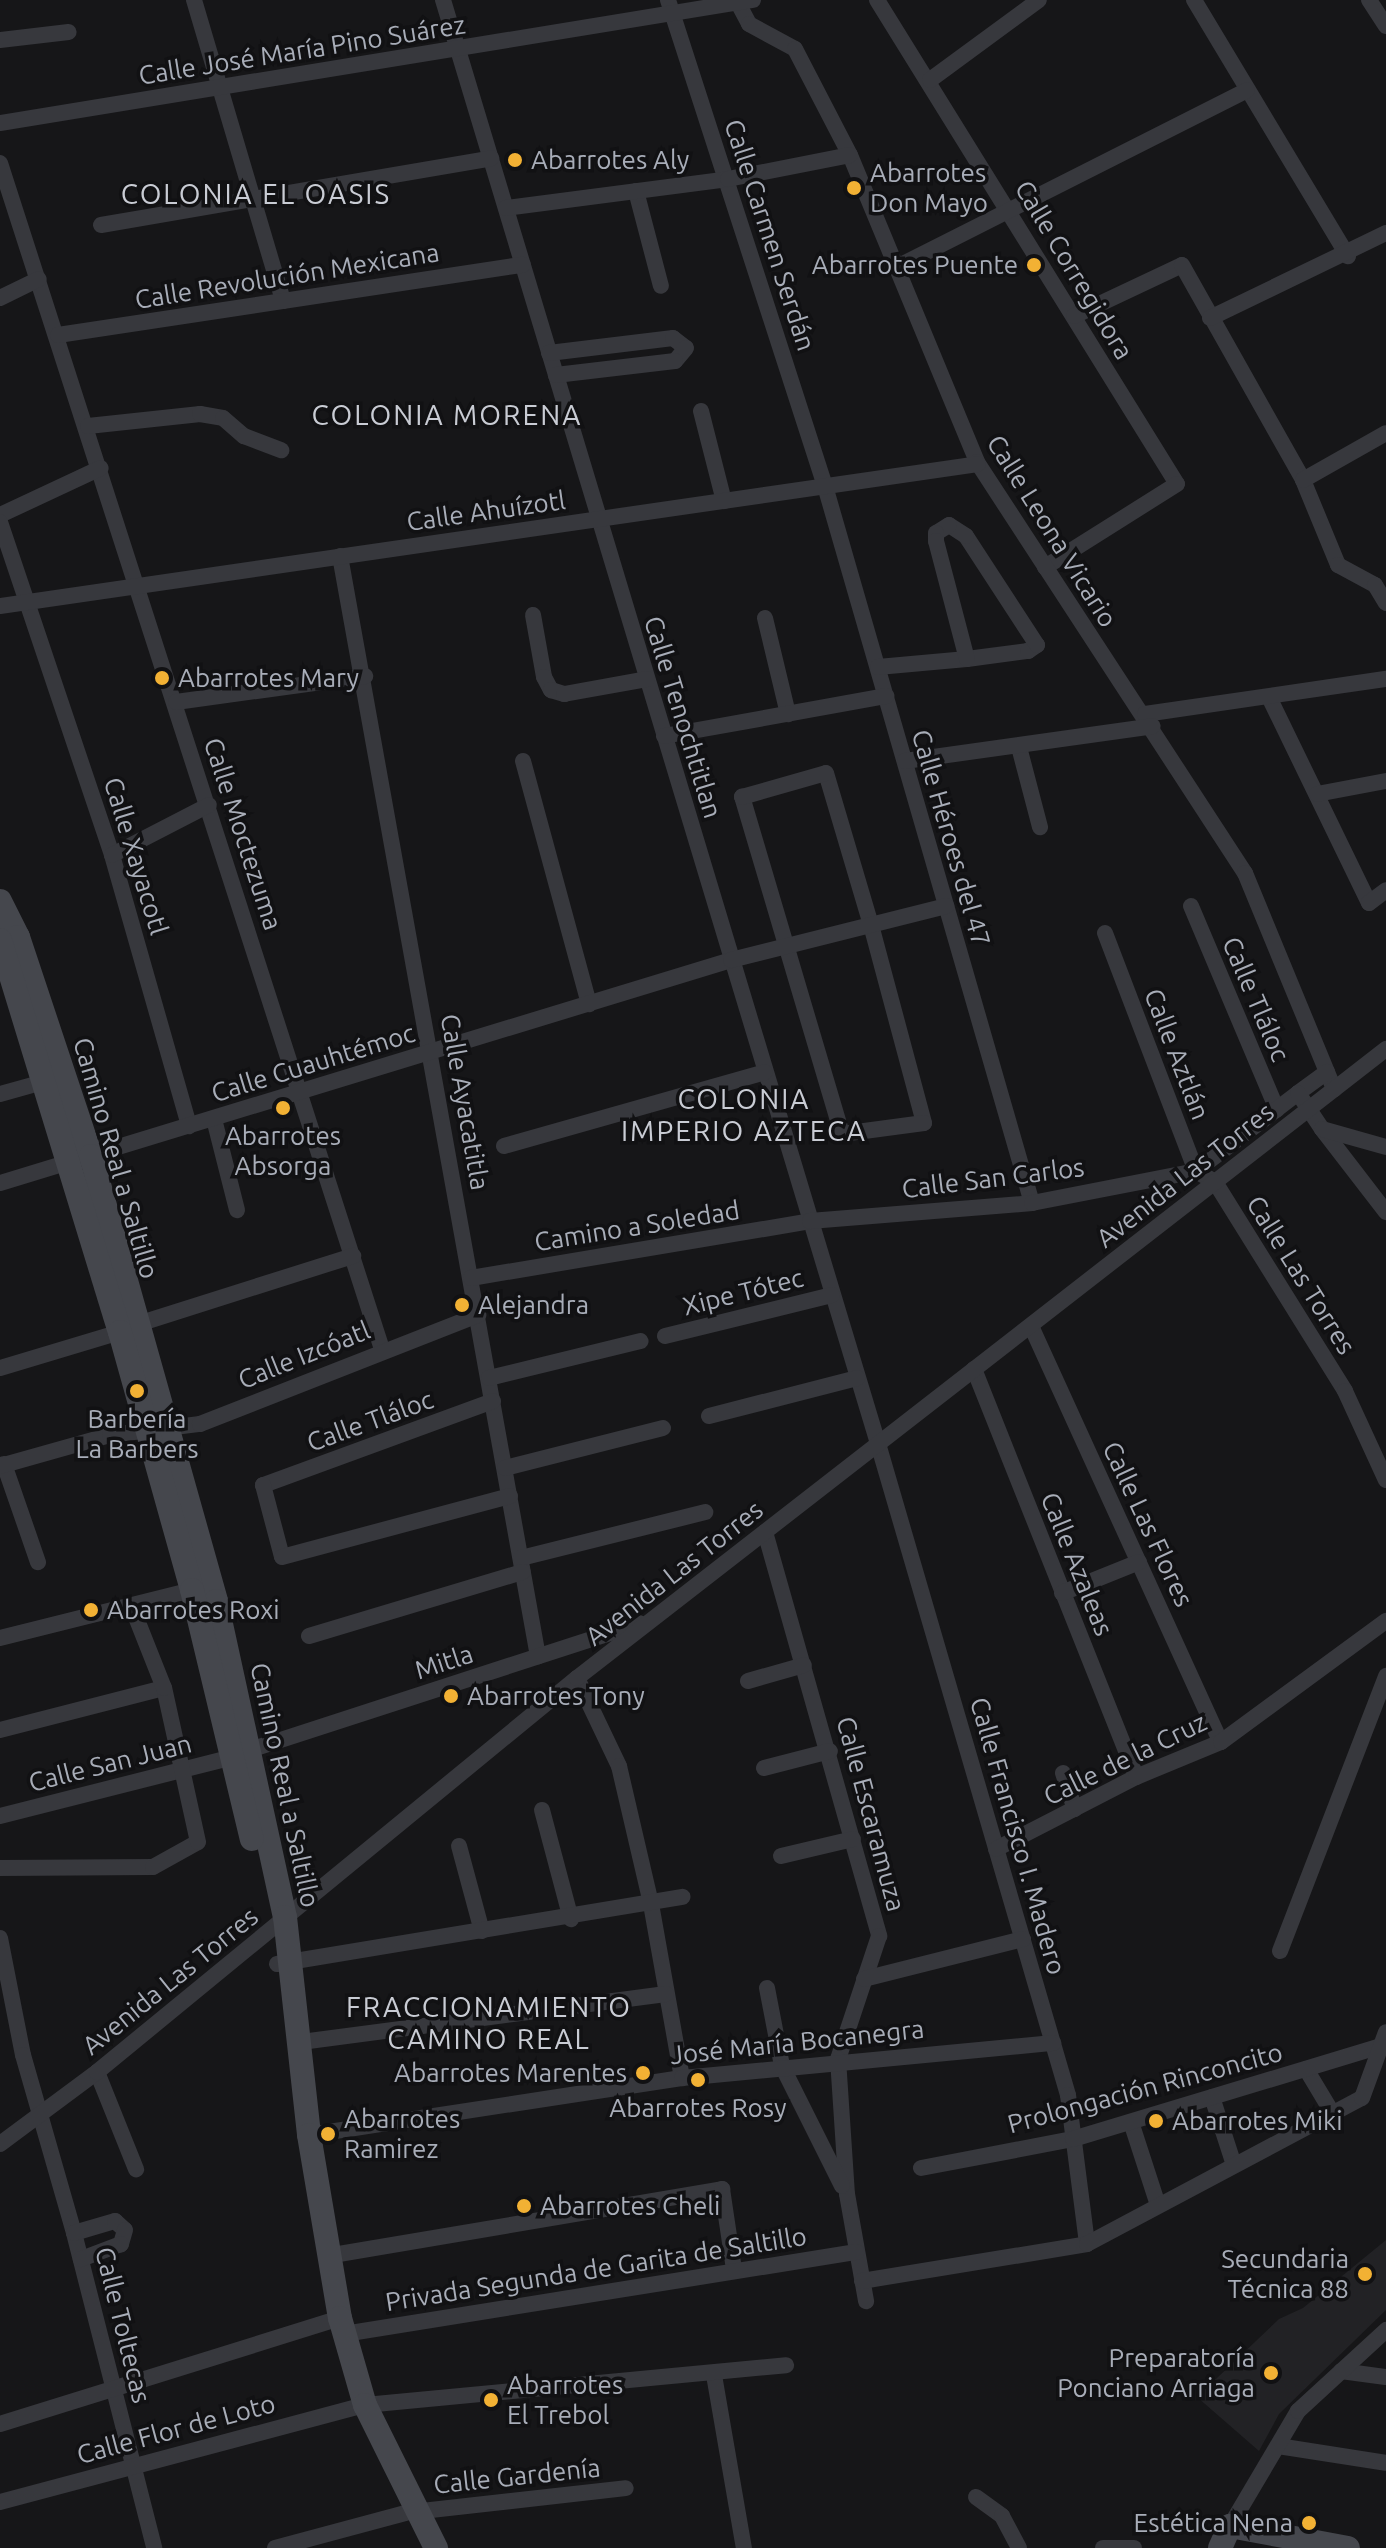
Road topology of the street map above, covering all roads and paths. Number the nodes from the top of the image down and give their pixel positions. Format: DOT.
graph roads {
  1 [pos="194,0"];
  2 [pos="443,0"];
  3 [pos="877,0"];
  4 [pos="1039,0"];
  5 [pos="1194,0"];
  6 [pos="1369,0"];
  7 [pos="745,1"];
  8 [pos="670,7"];
  9 [pos="1386,26"];
  10 [pos="69,32"];
  11 [pos="0,40"];
  12 [pos="458,51"];
  13 [pos="930,80"];
  14 [pos="219,86"];
  15 [pos="1247,90"];
  16 [pos="0,123"];
  17 [pos="850,155"];
  18 [pos="491,158"];
  19 [pos="0,165"];
  20 [pos="728,179"];
  21 [pos="636,191"];
  22 [pos="252,199"];
  23 [pos="1007,207"];
  24 [pos="506,208"];
  25 [pos="101,225"];
  26 [pos="1386,233"];
  27 [pos="1348,256"];
  28 [pos="523,265"];
  29 [pos="895,268"];
  30 [pos="39,279"];
  31 [pos="661,286"];
  32 [pos="0,298"];
  33 [pos="283,301"];
  34 [pos="1074,316"];
  35 [pos="1210,318"];
  36 [pos="58,335"];
  37 [pos="549,353"];
  38 [pos="556,375"];
  39 [pos="701,411"];
  40 [pos="88,426"];
  41 [pos="1386,433"];
  42 [pos="281,450"];
  43 [pos="978,464"];
  44 [pos="101,468"];
  45 [pos="1303,480"];
  46 [pos="825,486"];
  47 [pos="724,501"];
  48 [pos="0,515"];
  49 [pos="599,519"];
  50 [pos="0,522"];
  51 [pos="340,556"];
  52 [pos="1045,567"];
  53 [pos="138,586"];
  54 [pos="30,601"];
  55 [pos="1386,603"];
  56 [pos="0,606"];
  57 [pos="533,615"];
  58 [pos="765,618"];
  59 [pos="967,659"];
  60 [pos="878,667"];
  61 [pos="365,676"];
  62 [pos="647,679"];
  63 [pos="1386,679"];
  64 [pos="886,696"];
  65 [pos="1269,697"];
  66 [pos="176,702"];
  67 [pos="788,714"];
  68 [pos="1149,720"];
  69 [pos="664,736"];
  70 [pos="1019,747"];
  71 [pos="523,761"];
  72 [pos="905,761"];
  73 [pos="1386,781"];
  74 [pos="1317,794"];
  75 [pos="209,805"];
  76 [pos="1040,827"];
  77 [pos="112,855"];
  78 [pos="1386,890"];
  79 [pos="0,901"];
  80 [pos="946,906"];
  81 [pos="1191,906"];
  82 [pos="871,925"];
  83 [pos="1105,933"];
  84 [pos="0,940"];
  85 [pos="784,947"];
  86 [pos="731,960"];
  87 [pos="589,1004"];
  88 [pos="1385,1052"];
  89 [pos="431,1053"];
  90 [pos="765,1072"];
  91 [pos="1327,1072"];
  92 [pos="47,1081"];
  93 [pos="1334,1089"];
  94 [pos="300,1092"];
  95 [pos="1298,1093"];
  96 [pos="0,1094"];
  97 [pos="1309,1109"];
  98 [pos="1277,1110"];
  99 [pos="214,1119"];
  100 [pos="189,1126"];
  101 [pos="1322,1129"];
  102 [pos="504,1146"];
  103 [pos="1386,1147"];
  104 [pos="81,1159"];
  105 [pos="1196,1171"];
  106 [pos="1215,1182"];
  107 [pos="0,1183"];
  108 [pos="1032,1203"];
  109 [pos="237,1210"];
  110 [pos="1386,1212"];
  111 [pos="810,1221"];
  112 [pos="353,1256"];
  113 [pos="471,1278"];
  114 [pos="832,1295"];
  115 [pos="478,1315"];
  116 [pos="1031,1326"];
  117 [pos="128,1329"];
  118 [pos="665,1336"];
  119 [pos="641,1341"];
  120 [pos="382,1349"];
  121 [pos="0,1368"];
  122 [pos="974,1369"];
  123 [pos="489,1378"];
  124 [pos="857,1378"];
  125 [pos="493,1401"];
  126 [pos="709,1416"];
  127 [pos="663,1428"];
  128 [pos="156,1430"];
  129 [pos="879,1447"];
  130 [pos="2,1465"];
  131 [pos="505,1468"];
  132 [pos="1386,1480"];
  133 [pos="510,1496"];
  134 [pos="705,1512"];
  135 [pos="765,1532"];
  136 [pos="38,1562"];
  137 [pos="1139,1562"];
  138 [pos="522,1565"];
  139 [pos="192,1590"];
  140 [pos="1062,1593"];
  141 [pos="132,1607"];
  142 [pos="653,1619"];
  143 [pos="1386,1621"];
  144 [pos="309,1636"];
  145 [pos="0,1638"];
  146 [pos="538,1656"];
  147 [pos="804,1665"];
  148 [pos="1386,1676"];
  149 [pos="577,1678"];
  150 [pos="748,1681"];
  151 [pos="164,1688"];
  152 [pos="0,1730"];
  153 [pos="1221,1742"];
  154 [pos="830,1751"];
  155 [pos="241,1753"];
  156 [pos="764,1768"];
  157 [pos="182,1770"];
  158 [pos="1063,1773"];
  159 [pos="1136,1777"];
  160 [pos="1075,1809"];
  161 [pos="542,1810"];
  162 [pos="0,1816"];
  163 [pos="853,1839"];
  164 [pos="459,1846"];
  165 [pos="996,1849"];
  166 [pos="781,1856"];
  167 [pos="0,1868"];
  168 [pos="683,1897"];
  169 [pos="651,1904"];
  170 [pos="571,1919"];
  171 [pos="279,1923"];
  172 [pos="482,1931"];
  173 [pos="0,1938"];
  174 [pos="1023,1939"];
  175 [pos="1280,1951"];
  176 [pos="284,1963"];
  177 [pos="864,1979"];
  178 [pos="767,1988"];
  179 [pos="666,1994"];
  180 [pos="1384,2039"];
  181 [pos="301,2042"];
  182 [pos="1053,2043"];
  183 [pos="838,2059"];
  184 [pos="782,2066"];
  185 [pos="1306,2069"];
  186 [pos="97,2072"];
  187 [pos="682,2078"];
  188 [pos="1212,2097"];
  189 [pos="1333,2114"];
  190 [pos="39,2116"];
  191 [pos="1131,2122"];
  192 [pos="309,2135"];
  193 [pos="1073,2139"];
  194 [pos="0,2144"];
  195 [pos="1234,2165"];
  196 [pos="921,2168"];
  197 [pos="136,2169"];
  198 [pos="847,2194"];
  199 [pos="1158,2205"];
  200 [pos="74,2233"];
  201 [pos="1087,2244"];
  202 [pos="856,2252"];
  203 [pos="327,2256"];
  204 [pos="81,2259"];
  205 [pos="734,2269"];
  206 [pos="862,2281"];
  207 [pos="866,2301"];
  208 [pos="338,2327"];
  209 [pos="1386,2330"];
  210 [pos="786,2365"];
  211 [pos="1341,2371"];
  212 [pos="714,2375"];
  213 [pos="1386,2377"];
  214 [pos="114,2390"];
  215 [pos="361,2406"];
  216 [pos="0,2424"];
  217 [pos="1278,2446"];
  218 [pos="133,2463"];
  219 [pos="1386,2463"];
  220 [pos="626,2488"];
  221 [pos="976,2497"];
  222 [pos="0,2502"];
  223 [pos="410,2512"];
  224 [pos="1225,2537"];
  225 [pos="1302,2544"];
  226 [pos="154,2548"];
  227 [pos="275,2548"];
  228 [pos="425,2548"];
  229 [pos="436,2548"];
  230 [pos="744,2548"];
  231 [pos="1019,2548"];
  232 [pos="1103,2548"];
  233 [pos="1134,2548"];
  234 [pos="1348,2548"];
  1 -- 14 [label="street"];
  2 -- 12 [label="street, Calle Tenochtitlan"];
  3 -- 13 [label="street, Calle Corregidora"];
  4 -- 13 [label="street"];
  5 -- 15 [label="street"];
  6 -- 9 [label="street"];
  7 -- 8 [label="street, Calle José María Pino Suárez"];
  7 -- 17 [label="street, Calle Leona Vicario"];
  8 -- 12 [label="street, Calle José María Pino Suárez"];
  8 -- 20 [label="street, Calle Carmen Serdán"];
  10 -- 11 [label="street"];
  12 -- 14 [label="street, Calle José María Pino Suárez"];
  12 -- 18 [label="street, Calle Tenochtitlan"];
  13 -- 23 [label="street, Calle Corregidora"];
  14 -- 16 [label="street, Calle José María Pino Suárez"];
  14 -- 22 [label="street"];
  15 -- 23 [label="street"];
  15 -- 27 [label="street"];
  17 -- 20 [label="street"];
  17 -- 29 [label="street, Calle Leona Vicario"];
  18 -- 22 [label="street"];
  18 -- 24 [label="street, Calle Tenochtitlan"];
  19 -- 30 [label="street, Calle Moctezuma"];
  20 -- 21 [label="street"];
  20 -- 46 [label="street, Calle Carmen Serdán"];
  21 -- 24 [label="street"];
  21 -- 31 [label="street"];
  22 -- 25 [label="street"];
  22 -- 33 [label="street"];
  23 -- 29 [label="street"];
  23 -- 34 [label="street, Calle Corregidora"];
  24 -- 28 [label="street, Calle Tenochtitlan"];
  26 -- 27 [label="street"];
  27 -- 35 [label="street"];
  28 -- 33 [label="street, Calle Revolución Mexicana"];
  28 -- 37 [label="street, Calle Tenochtitlan"];
  29 -- 43 [label="street, Calle Leona Vicario"];
  30 -- 32 [label="street"];
  30 -- 36 [label="street, Calle Moctezuma"];
  33 -- 36 [label="street, Calle Revolución Mexicana"];
  34 -- 35 [label="street"];
  34 -- 52 [label="street, Calle Corregidora"];
  35 -- 45 [label="street"];
  36 -- 40 [label="street, Calle Moctezuma"];
  37 -- 38 [label="street, Calle Tenochtitlan"];
  37 -- 38 [label="street"];
  38 -- 49 [label="street, Calle Tenochtitlan"];
  39 -- 47 [label="street"];
  40 -- 42 [label="street"];
  40 -- 44 [label="street, Calle Moctezuma"];
  41 -- 45 [label="street"];
  43 -- 46 [label="street, Calle Ahuízotl"];
  43 -- 52 [label="street, Calle Leona Vicario"];
  44 -- 48 [label="street"];
  44 -- 53 [label="street, Calle Moctezuma"];
  45 -- 55 [label="street"];
  46 -- 47 [label="street, Calle Ahuízotl"];
  46 -- 60 [label="street, Calle Héroes del 47"];
  47 -- 49 [label="street, Calle Ahuízotl"];
  49 -- 51 [label="street, Calle Ahuízotl"];
  49 -- 62 [label="street, Calle Tenochtitlan"];
  50 -- 54 [label="street, Calle Xayacotl"];
  51 -- 53 [label="street, Calle Ahuízotl"];
  51 -- 61 [label="street, Calle Ayacatitla"];
  52 -- 68 [label="street, Calle Leona Vicario"];
  53 -- 54 [label="street, Calle Ahuízotl"];
  53 -- 66 [label="street, Calle Moctezuma"];
  54 -- 56 [label="street, Calle Ahuízotl"];
  54 -- 77 [label="street, Calle Xayacotl"];
  57 -- 62 [label="street"];
  58 -- 67 [label="street"];
  59 -- 59 [label="street"];
  59 -- 60 [label="street"];
  60 -- 64 [label="street, Calle Héroes del 47"];
  61 -- 66 [label="street"];
  61 -- 89 [label="street, Calle Ayacatitla"];
  62 -- 69 [label="street, Calle Tenochtitlan"];
  63 -- 65 [label="street"];
  64 -- 67 [label="street"];
  64 -- 72 [label="street, Calle Héroes del 47"];
  65 -- 68 [label="street"];
  65 -- 74 [label="street"];
  66 -- 75 [label="street, Calle Moctezuma"];
  67 -- 69 [label="street"];
  68 -- 70 [label="street"];
  68 -- 91 [label="street, Calle Leona Vicario"];
  69 -- 86 [label="street, Calle Tenochtitlan"];
  70 -- 72 [label="street"];
  70 -- 76 [label="street"];
  71 -- 87 [label="street"];
  72 -- 80 [label="street, Calle Héroes del 47"];
  73 -- 74 [label="street"];
  74 -- 78 [label="street"];
  75 -- 77 [label="street"];
  75 -- 94 [label="street, Calle Moctezuma"];
  77 -- 100 [label="street, Calle Xayacotl"];
  79 -- 104 [label="street, Camino Real a Saltillo"];
  80 -- 82 [label="street, Calle Cuauhtémoc"];
  80 -- 108 [label="street, Calle Héroes del 47"];
  81 -- 98 [label="street, Calle Tláloc"];
  82 -- 85 [label="street, Calle Cuauhtémoc"];
  82 -- 85 [label="street"];
  82 -- 85 [label="street"];
  83 -- 105 [label="street, Calle Aztlán"];
  84 -- 92 [label="street, Camino Real a Saltillo"];
  85 -- 86 [label="street, Calle Cuauhtémoc"];
  86 -- 87 [label="street, Calle Cuauhtémoc"];
  86 -- 90 [label="street, Calle Tenochtitlan"];
  87 -- 89 [label="street, Calle Cuauhtémoc"];
  88 -- 93 [label="street, Avenida Las Torres"];
  89 -- 94 [label="street, Calle Cuauhtémoc"];
  89 -- 113 [label="street, Calle Ayacatitla"];
  90 -- 102 [label="street"];
  90 -- 111 [label="street, Calle Tenochtitlan"];
  91 -- 93 [label="street, Calle Leona Vicario"];
  91 -- 95 [label="street, Calle San Carlos"];
  92 -- 96 [label="street"];
  92 -- 104 [label="street, Camino Real a Saltillo"];
  93 -- 97 [label="street, Avenida Las Torres"];
  94 -- 99 [label="street, Calle Cuauhtémoc"];
  94 -- 112 [label="street, Calle Moctezuma"];
  95 -- 97 [label="street"];
  95 -- 98 [label="street, Calle San Carlos"];
  97 -- 101 [label="street"];
  97 -- 106 [label="street, Avenida Las Torres"];
  98 -- 105 [label="street, Calle San Carlos"];
  99 -- 100 [label="street, Calle Cuauhtémoc"];
  99 -- 109 [label="street"];
  100 -- 104 [label="street, Calle Cuauhtémoc"];
  101 -- 103 [label="street"];
  101 -- 110 [label="street"];
  104 -- 107 [label="street, Calle Cuauhtémoc"];
  104 -- 117 [label="street, Camino Real a Saltillo"];
  105 -- 106 [label="street"];
  105 -- 108 [label="street, Calle San Carlos"];
  106 -- 116 [label="street, Avenida Las Torres"];
  106 -- 132 [label="street, Calle Las Torres"];
  108 -- 111 [label="street, Calle San Carlos"];
  111 -- 113 [label="street, Camino a Soledad"];
  111 -- 114 [label="street, Calle Tenochtitlan"];
  112 -- 117 [label="street"];
  112 -- 120 [label="street, Calle Moctezuma"];
  113 -- 115 [label="street, Calle Ayacatitla"];
  114 -- 118 [label="street, Xipe Tótec"];
  114 -- 124 [label="street, Calle Tenochtitlan"];
  115 -- 120 [label="street, Calle Izcóatl"];
  115 -- 123 [label="street, Calle Ayacatitla"];
  116 -- 122 [label="street, Avenida Las Torres"];
  116 -- 137 [label="street, Calle Las Flores"];
  117 -- 121 [label="street"];
  117 -- 128 [label="street, Camino Real a Saltillo"];
  119 -- 123 [label="street"];
  120 -- 128 [label="street, Calle Izcóatl"];
  122 -- 129 [label="street, Avenida Las Torres"];
  122 -- 140 [label="street, Calle Azaleas"];
  123 -- 125 [label="street, Calle Ayacatitla"];
  124 -- 126 [label="street"];
  124 -- 129 [label="street, Calle Tenochtitlan"];
  125 -- 131 [label="street, Calle Ayacatitla"];
  125 -- 133 [label="street, Calle Tláloc"];
  127 -- 131 [label="street"];
  128 -- 130 [label="street, Calle Izcóatl"];
  128 -- 139 [label="street, Camino Real a Saltillo"];
  128 -- 155 [label="street, Camino Real a Saltillo"];
  129 -- 135 [label="street, Avenida Las Torres"];
  129 -- 165 [label="street, Calle Francisco I. Madero"];
  130 -- 136 [label="street"];
  131 -- 133 [label="street, Calle Ayacatitla"];
  133 -- 138 [label="street, Calle Ayacatitla"];
  134 -- 138 [label="street"];
  135 -- 142 [label="street, Avenida Las Torres"];
  135 -- 147 [label="street, Calle Escaramuza"];
  137 -- 140 [label="street"];
  137 -- 153 [label="street, Calle Las Flores"];
  138 -- 144 [label="street"];
  138 -- 146 [label="street, Calle Ayacatitla"];
  139 -- 141 [label="street"];
  139 -- 155 [label="street, Camino Real a Saltillo"];
  140 -- 159 [label="street, Calle Azaleas"];
  141 -- 145 [label="street"];
  141 -- 151 [label="street"];
  142 -- 146 [label="street, Mitla"];
  142 -- 149 [label="street, Avenida Las Torres"];
  143 -- 153 [label="street, Calle de la Cruz"];
  146 -- 155 [label="street, Mitla"];
  147 -- 150 [label="street"];
  147 -- 154 [label="street, Calle Escaramuza"];
  148 -- 175 [label="street"];
  149 -- 169 [label="street"];
  149 -- 171 [label="street, Avenida Las Torres"];
  151 -- 152 [label="street"];
  151 -- 157 [label="street"];
  153 -- 159 [label="street, Calle de la Cruz"];
  154 -- 156 [label="street"];
  154 -- 163 [label="street, Calle Escaramuza"];
  155 -- 157 [label="street, Calle San Juan"];
  155 -- 171 [label="street, Camino Real a Saltillo"];
  157 -- 162 [label="street, Calle San Juan"];
  157 -- 167 [label="street"];
  158 -- 160 [label="street"];
  159 -- 160 [label="street, Calle de la Cruz"];
  160 -- 165 [label="street, Calle de la Cruz"];
  161 -- 170 [label="street"];
  163 -- 166 [label="street"];
  163 -- 177 [label="street, Calle Escaramuza"];
  164 -- 172 [label="street"];
  165 -- 174 [label="street, Calle Francisco I. Madero"];
  168 -- 169 [label="street"];
  169 -- 170 [label="street"];
  169 -- 179 [label="street"];
  170 -- 172 [label="street"];
  171 -- 176 [label="street, Camino Real a Saltillo"];
  171 -- 186 [label="street, Avenida Las Torres"];
  172 -- 176 [label="street"];
  173 -- 190 [label="street, Calle Toltecas"];
  174 -- 177 [label="street"];
  174 -- 182 [label="street, Calle Francisco I. Madero"];
  176 -- 181 [label="street, Camino Real a Saltillo"];
  176 -- 208 [label="street, Camino Real a Saltillo"];
  177 -- 183 [label="street, Calle Escaramuza"];
  178 -- 184 [label="street"];
  179 -- 181 [label="street"];
  179 -- 187 [label="street"];
  180 -- 185 [label="street, Prolongación Rinconcito"];
  180 -- 189 [label="street"];
  181 -- 192 [label="street, Camino Real a Saltillo"];
  182 -- 183 [label="street, José María Bocanegra"];
  182 -- 193 [label="street, Calle Francisco I. Madero"];
  183 -- 184 [label="street, José María Bocanegra"];
  183 -- 198 [label="street, Calle Escaramuza"];
  184 -- 187 [label="street, José María Bocanegra"];
  184 -- 198 [label="street"];
  185 -- 188 [label="street, Prolongación Rinconcito"];
  185 -- 189 [label="street"];
  186 -- 190 [label="street, Avenida Las Torres"];
  186 -- 197 [label="street"];
  187 -- 192 [label="street, José María Bocanegra"];
  188 -- 191 [label="street, Prolongación Rinconcito"];
  188 -- 195 [label="street"];
  189 -- 195 [label="street"];
  190 -- 194 [label="street, Avenida Las Torres"];
  190 -- 200 [label="street, Calle Toltecas"];
  191 -- 193 [label="street, Prolongación Rinconcito"];
  191 -- 199 [label="street"];
  192 -- 203 [label="street, Camino Real a Saltillo"];
  193 -- 196 [label="street, Prolongación Rinconcito"];
  193 -- 201 [label="street, Calle Francisco I. Madero"];
  195 -- 199 [label="street"];
  198 -- 202 [label="street, Calle Escaramuza"];
  199 -- 201 [label="street"];
  200 -- 204 [label="street, Calle Toltecas"];
  200 -- 204 [label="street"];
  201 -- 206 [label="street"];
  202 -- 205 [label="street, Privada Segunda de Garita de Saltillo"];
  202 -- 206 [label="street, Calle Escaramuza"];
  203 -- 205 [label="street"];
  203 -- 208 [label="street, Camino Real a Saltillo"];
  204 -- 214 [label="street, Calle Toltecas"];
  205 -- 208 [label="street, Privada Segunda de Garita de Saltillo"];
  206 -- 207 [label="street, Calle Escaramuza"];
  208 -- 214 [label="street, Privada Segunda de Garita de Saltillo"];
  208 -- 215 [label="street, Camino Real a Saltillo"];
  209 -- 211 [label="street"];
  210 -- 212 [label="street, Calle Flor de Loto"];
  211 -- 213 [label="street"];
  211 -- 217 [label="street"];
  212 -- 215 [label="street, Calle Flor de Loto"];
  212 -- 230 [label="street"];
  214 -- 216 [label="street, Privada Segunda de Garita de Saltillo"];
  214 -- 218 [label="street, Calle Toltecas"];
  215 -- 218 [label="street, Calle Flor de Loto"];
  215 -- 223 [label="street, Camino Real a Saltillo"];
  217 -- 219 [label="street"];
  217 -- 224 [label="street"];
  218 -- 222 [label="street, Calle Flor de Loto"];
  218 -- 226 [label="street, Calle Toltecas"];
  220 -- 223 [label="street, Calle Gardenía"];
  221 -- 231 [label="street"];
  223 -- 227 [label="street, Calle Gardenía"];
  223 -- 228 [label="street, Camino Real a Saltillo"];
  223 -- 229 [label="street, Camino Real a Saltillo"];
  224 -- 225 [label="street"];
  225 -- 234 [label="street"];
  232 -- 233 [label="street"];
}
